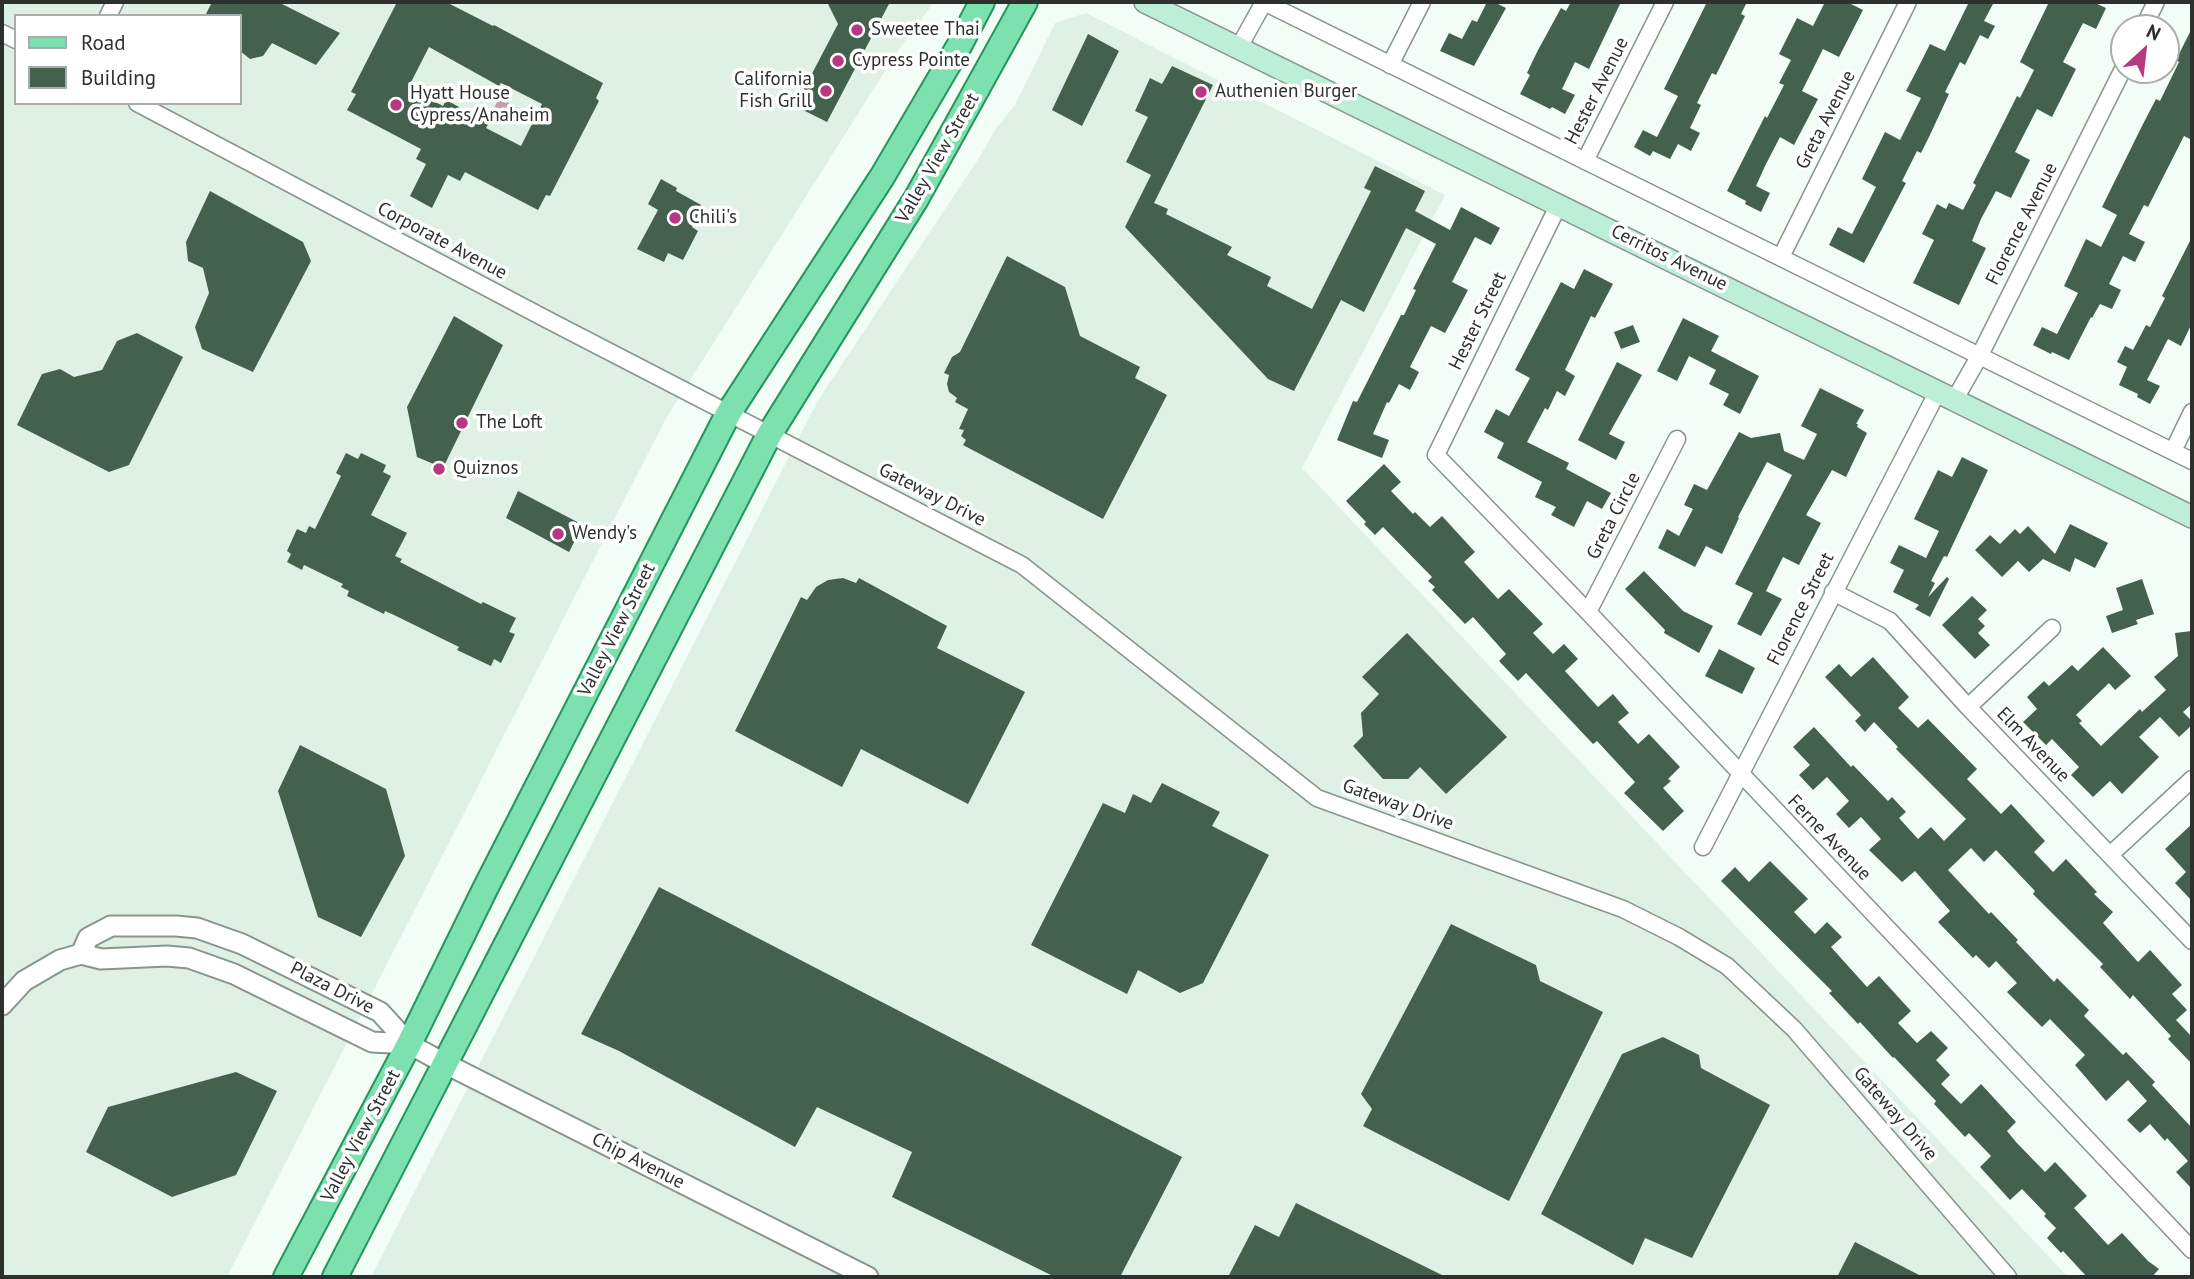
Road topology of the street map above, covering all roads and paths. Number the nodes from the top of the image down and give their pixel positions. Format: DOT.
graph roads {
  1 [pos="982,2"];
  2 [pos="1025,2"];
  3 [pos="1145,2"];
  4 [pos="1422,2"];
  5 [pos="1665,2"];
  6 [pos="1909,2"];
  7 [pos="1239,47"];
  8 [pos="1390,65"];
  9 [pos="2116,84"];
  10 [pos="142,105"];
  11 [pos="1586,161"];
  12 [pos="1559,204"];
  13 [pos="1781,257"];
  14 [pos="1980,355"];
  15 [pos="1947,395"];
  16 [pos="2192,412"];
  17 [pos="728,414"];
  18 [pos="769,435"];
  19 [pos="1677,439"];
  20 [pos="2173,451"];
  21 [pos="1436,455"];
  22 [pos="2192,461"];
  23 [pos="2192,517"];
  24 [pos="1833,592"];
  25 [pos="1588,612"];
  26 [pos="2052,628"];
  27 [pos="1968,707"];
  28 [pos="1740,775"];
  29 [pos="2192,779"];
  30 [pos="1703,847"];
  31 [pos="2110,855"];
  32 [pos="2192,942"];
  33 [pos="81,954"];
  34 [pos="2,1005"];
  35 [pos="409,1044"];
  36 [pos="444,1063"];
  37 [pos="2192,1250"];
  38 [pos="286,1277"];
  39 [pos="335,1277"];
  40 [pos="868,1277"];
  41 [pos="2008,1277"];
  1 -- 17 [label="main road, Valley View Street"];
  2 -- 18 [label="main road, Valley View Street"];
  3 -- 7 [label="main road, Cerritos Avenue"];
  4 -- 8 [label="street"];
  5 -- 11 [label="street, Hester Avenue"];
  6 -- 13 [label="street, Greta Avenue"];
  7 -- 8 [label="street"];
  7 -- 12 [label="main road, Cerritos Avenue"];
  8 -- 11 [label="street"];
  9 -- 14 [label="street, Florence Avenue"];
  10 -- 17 [label="street, Corporate Avenue"];
  11 -- 13 [label="street"];
  12 -- 15 [label="main road, Cerritos Avenue"];
  12 -- 21 [label="street, Hester Street"];
  13 -- 14 [label="street"];
  14 -- 15 [label="street, Florence Avenue"];
  14 -- 20 [label="street"];
  15 -- 23 [label="main road, Cerritos Avenue"];
  15 -- 24 [label="street, Florence Street"];
  16 -- 20 [label="street"];
  17 -- 18 [label="street, Gateway Drive"];
  17 -- 35 [label="main road, Valley View Street"];
  18 -- 36 [label="main road, Valley View Street"];
  18 -- 41 [label="street, Gateway Drive"];
  19 -- 25 [label="street, Greta Circle"];
  20 -- 22 [label="street"];
  21 -- 25 [label="street, Ferne Avenue"];
  24 -- 27 [label="street, Elm Avenue"];
  24 -- 28 [label="street, Florence Street"];
  25 -- 28 [label="street, Ferne Avenue"];
  26 -- 27 [label="street"];
  27 -- 31 [label="street, Elm Avenue"];
  28 -- 30 [label="street, Florence Street"];
  28 -- 37 [label="street, Ferne Avenue"];
  29 -- 31 [label="street"];
  31 -- 32 [label="street, Elm Avenue"];
  33 -- 34 [label="street, Plaza Drive"];
  33 -- 35 [label="street, Plaza Drive"];
  33 -- 35 [label="street, Plaza Drive"];
  35 -- 36 [label="street, Chip Avenue"];
  35 -- 38 [label="main road, Valley View Street"];
  36 -- 39 [label="main road, Valley View Street"];
  36 -- 40 [label="street, Chip Avenue"];
}
